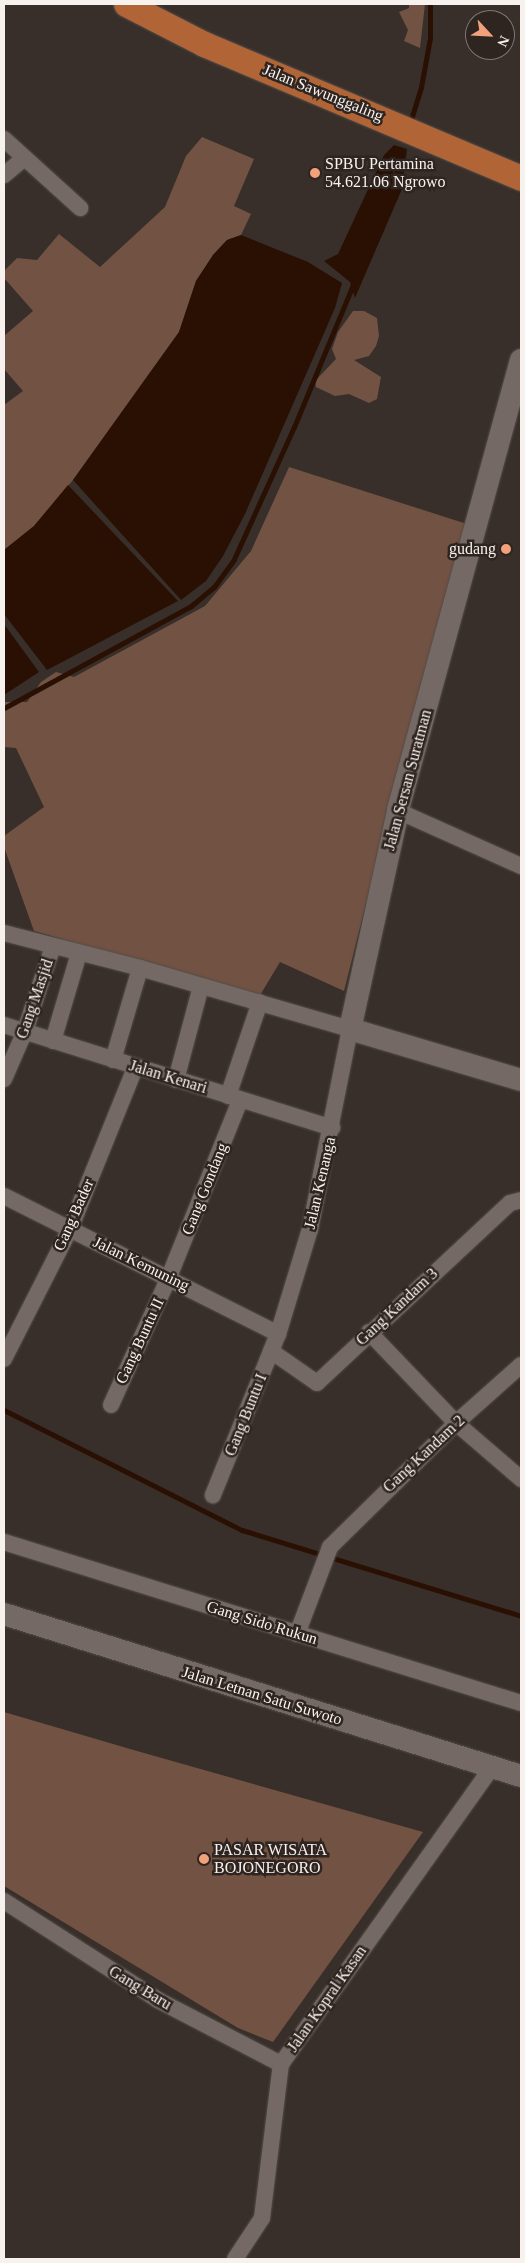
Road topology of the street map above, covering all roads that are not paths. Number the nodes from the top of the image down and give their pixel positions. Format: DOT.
graph roads {
  1 [pos="126,4"];
  2 [pos="4,139"];
  3 [pos="24,158"];
  4 [pos="4,175"];
  5 [pos="521,178"];
  6 [pos="80,208"];
  7 [pos="521,360"];
  8 [pos="398,811"];
  9 [pos="521,866"];
  10 [pos="4,933"];
  11 [pos="53,946"];
  12 [pos="79,953"];
  13 [pos="140,968"];
  14 [pos="201,986"];
  15 [pos="260,1002"];
  16 [pos="4,1025"];
  17 [pos="350,1029"];
  18 [pos="25,1032"];
  19 [pos="54,1041"];
  20 [pos="113,1060"];
  21 [pos="135,1068"];
  22 [pos="4,1079"];
  23 [pos="176,1080"];
  24 [pos="521,1080"];
  25 [pos="234,1098"];
  26 [pos="332,1128"];
  27 [pos="4,1196"];
  28 [pos="521,1200"];
  29 [pos="70,1229"];
  30 [pos="169,1277"];
  31 [pos="369,1332"];
  32 [pos="278,1334"];
  33 [pos="271,1351"];
  34 [pos="4,1359"];
  35 [pos="521,1365"];
  36 [pos="111,1405"];
  37 [pos="456,1423"];
  38 [pos="521,1479"];
  39 [pos="213,1495"];
  40 [pos="4,1542"];
  41 [pos="4,1614"];
  42 [pos="297,1634"];
  43 [pos="521,1702"];
  44 [pos="492,1767"];
  45 [pos="521,1776"];
  46 [pos="4,1901"];
  47 [pos="282,2064"];
  48 [pos="235,2259"];
  1 -- 5 [label="main road, Jalan Sawunggaling"];
  2 -- 3 [label="street"];
  3 -- 4 [label="street"];
  3 -- 6 [label="street"];
  7 -- 8 [label="main road, Jalan Sersan Suratman"];
  8 -- 9 [label="street"];
  8 -- 17 [label="main road, Jalan Sersan Suratman"];
  10 -- 11 [label="street"];
  11 -- 12 [label="street"];
  11 -- 18 [label="street, Gang Masjid"];
  12 -- 13 [label="street"];
  12 -- 19 [label="street"];
  13 -- 14 [label="street"];
  13 -- 20 [label="street"];
  14 -- 15 [label="street"];
  14 -- 23 [label="street"];
  15 -- 17 [label="street"];
  15 -- 25 [label="street, Gang Gondang"];
  16 -- 18 [label="street, Jalan Kenari"];
  17 -- 24 [label="main road"];
  17 -- 26 [label="street, Jalan Kenanga"];
  18 -- 19 [label="street, Jalan Kenari"];
  18 -- 22 [label="street, Gang Masjid"];
  19 -- 20 [label="street, Jalan Kenari"];
  20 -- 21 [label="street, Jalan Kenari"];
  21 -- 23 [label="street, Jalan Kenari"];
  21 -- 29 [label="street, Gang Bader"];
  23 -- 25 [label="street, Jalan Kenari"];
  25 -- 26 [label="street, Jalan Kenari"];
  25 -- 30 [label="street, Gang Gondang"];
  26 -- 32 [label="street, Jalan Kenanga"];
  27 -- 29 [label="street, Jalan Kemuning"];
  28 -- 31 [label="street, Gang Kandam 3"];
  29 -- 30 [label="street, Jalan Kemuning"];
  29 -- 34 [label="street, Gang Bader"];
  30 -- 32 [label="street, Jalan Kemuning"];
  30 -- 36 [label="street, Gang Buntu II"];
  31 -- 33 [label="street, Gang Kandam 3"];
  31 -- 37 [label="street"];
  32 -- 33 [label="street, Gang Buntu I"];
  33 -- 39 [label="street, Gang Buntu I"];
  35 -- 37 [label="street, Gang Kandam 2"];
  37 -- 38 [label="street"];
  37 -- 42 [label="street, Gang Kandam 2"];
  40 -- 42 [label="street, Gang Sido Rukun"];
  41 -- 44 [label="main road, Jalan Letnan Satu Suwoto"];
  42 -- 43 [label="street, Gang Sido Rukun"];
  44 -- 45 [label="main road, Jalan Letnan Satu Suwoto"];
  44 -- 47 [label="street, Jalan Kopral Kasan"];
  46 -- 47 [label="street, Gang Baru"];
  47 -- 48 [label="street, Jalan Kopral Kasan"];
}
